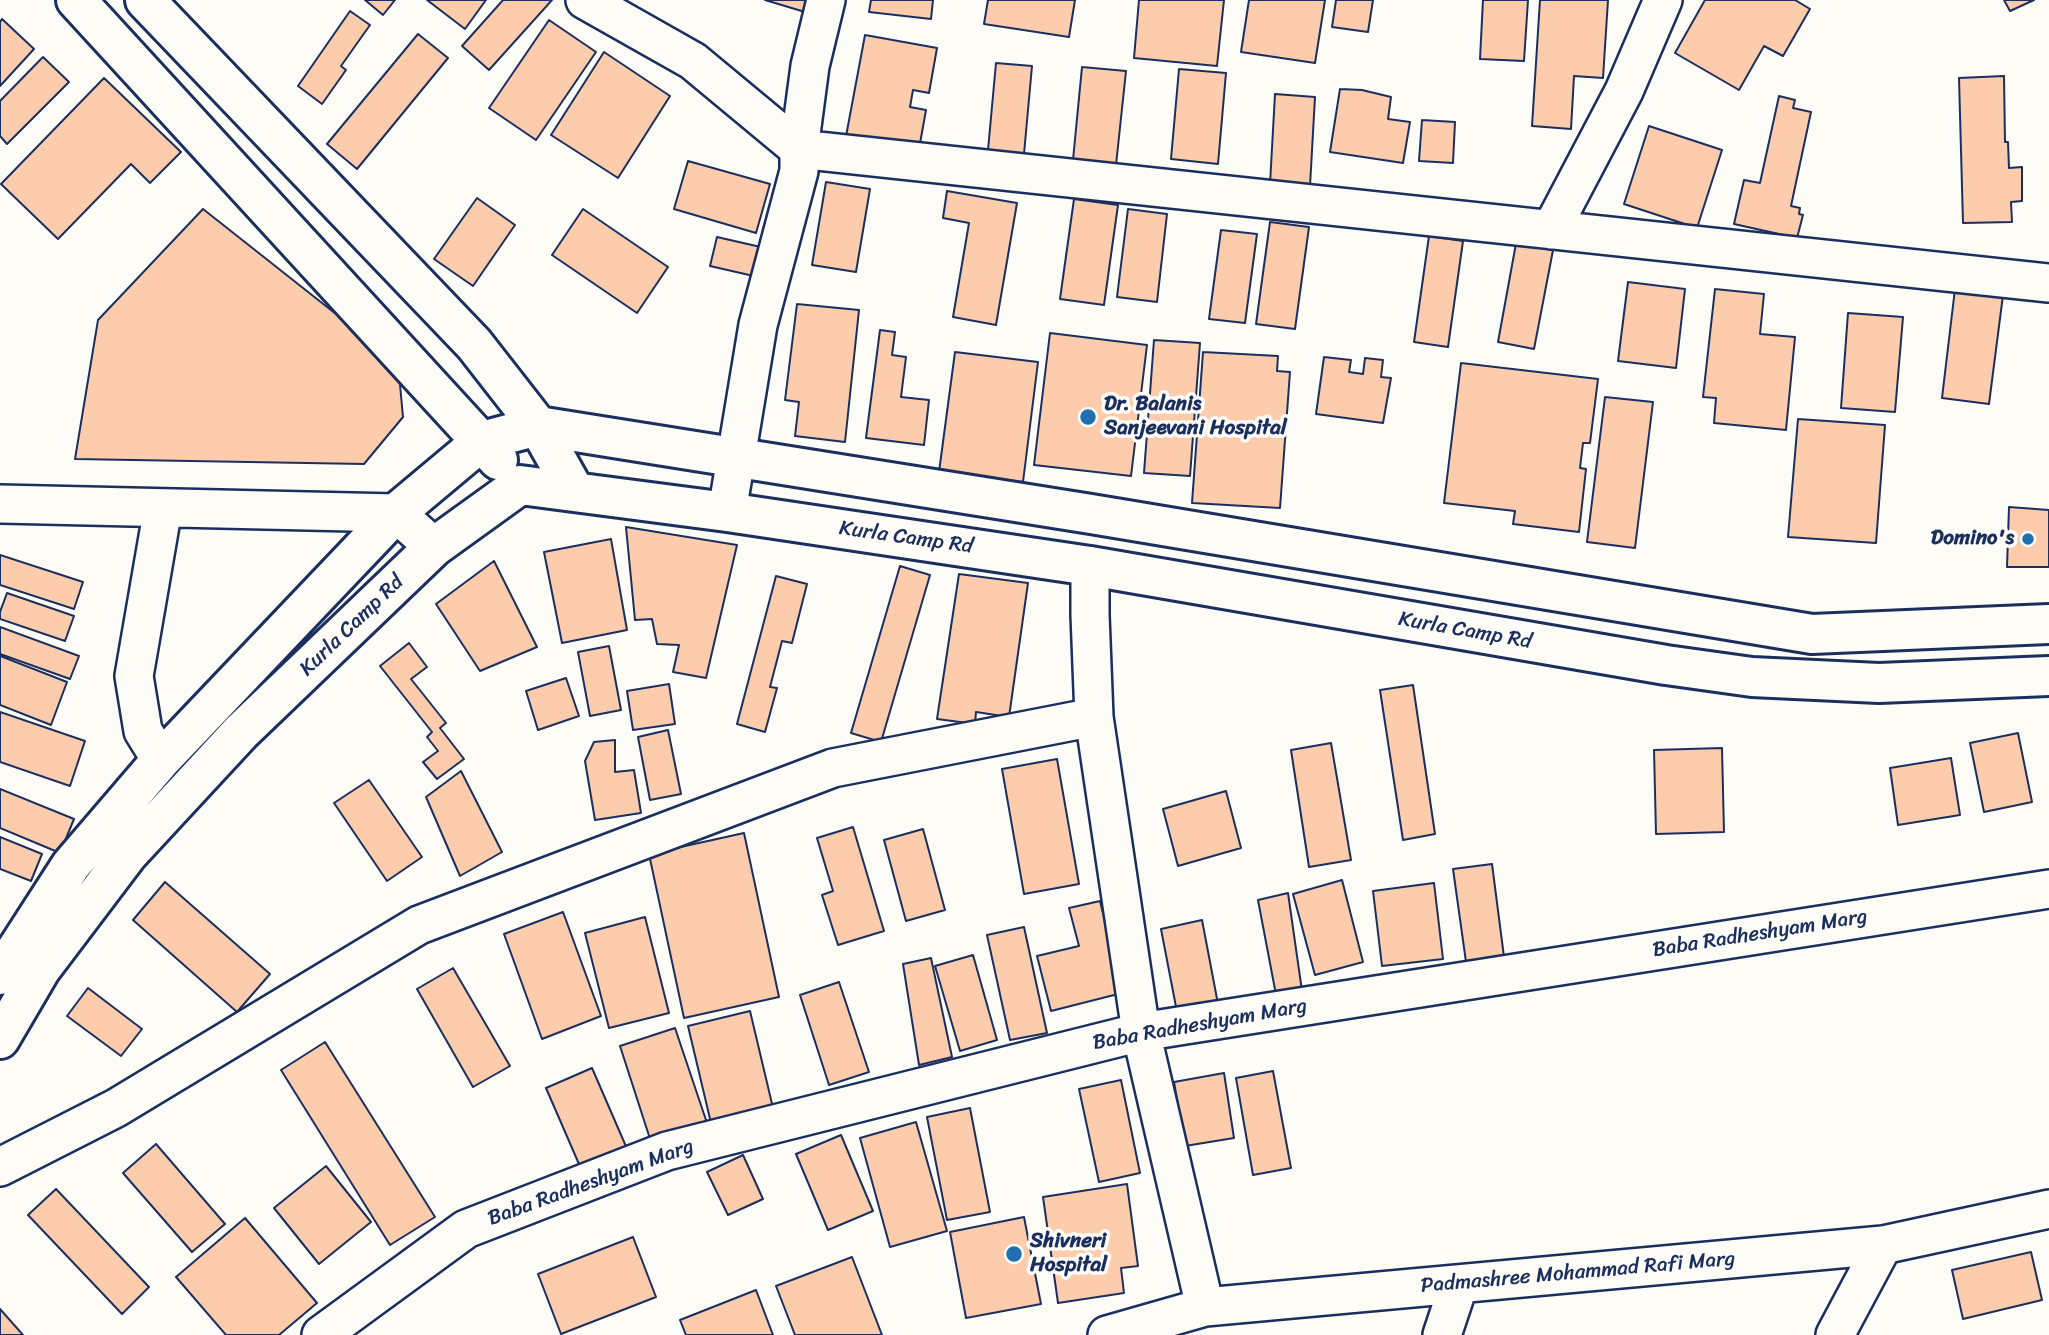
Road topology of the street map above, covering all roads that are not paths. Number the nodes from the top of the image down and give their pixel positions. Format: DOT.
graph roads {
  1 [pos="76,0"];
  2 [pos="145,0"];
  3 [pos="585,0"];
  4 [pos="826,0"];
  5 [pos="1663,0"];
  6 [pos="799,149"];
  7 [pos="1551,230"];
  8 [pos="2049,283"];
  9 [pos="538,426"];
  10 [pos="482,441"];
  11 [pos="736,457"];
  12 [pos="520,485"];
  13 [pos="575,492"];
  14 [pos="0,505"];
  15 [pos="163,508"];
  16 [pos="727,512"];
  17 [pos="396,513"];
  18 [pos="434,547"];
  19 [pos="1090,566"];
  20 [pos="2049,624"];
  21 [pos="2049,676"];
  22 [pos="1094,717"];
  23 [pos="161,760"];
  24 [pos="2049,889"];
  25 [pos="0,975"];
  26 [pos="1141,1032"];
  27 [pos="0,1039"];
  28 [pos="0,1167"];
  29 [pos="2049,1209"];
  30 [pos="1882,1245"];
  31 [pos="1459,1284"];
  32 [pos="1205,1307"];
  33 [pos="321,1335"];
  34 [pos="1107,1335"];
  35 [pos="1442,1335"];
  36 [pos="1835,1335"];
  1 -- 10 [label="main road"];
  2 -- 9 [label="main road"];
  3 -- 6 [label="street"];
  4 -- 6 [label="street"];
  5 -- 7 [label="street"];
  6 -- 7 [label="street"];
  6 -- 11 [label="street"];
  7 -- 8 [label="street"];
  9 -- 10 [label="main road"];
  9 -- 11 [label="main road"];
  9 -- 13 [label="main road"];
  10 -- 12 [label="main road"];
  10 -- 17 [label="main road"];
  11 -- 16 [label="street"];
  11 -- 20 [label="main road"];
  12 -- 13 [label="main road, Kurla Camp Rd"];
  12 -- 18 [label="main road, Kurla Camp Rd"];
  13 -- 16 [label="main road, Kurla Camp Rd"];
  14 -- 15 [label="street"];
  15 -- 17 [label="street"];
  15 -- 23 [label="street"];
  16 -- 19 [label="main road, Kurla Camp Rd"];
  17 -- 18 [label="street"];
  17 -- 23 [label="main road"];
  18 -- 27 [label="main road, Kurla Camp Rd"];
  19 -- 21 [label="main road, Kurla Camp Rd"];
  19 -- 22 [label="street"];
  22 -- 26 [label="street"];
  22 -- 28 [label="street"];
  23 -- 25 [label="main road"];
  24 -- 26 [label="street, Baba Radheshyam Marg"];
  26 -- 32 [label="street"];
  26 -- 33 [label="street, Baba Radheshyam Marg"];
  29 -- 30 [label="street, Padmashree Mohammad Rafi Marg"];
  30 -- 31 [label="street, Padmashree Mohammad Rafi Marg"];
  30 -- 36 [label="street"];
  31 -- 32 [label="street, Padmashree Mohammad Rafi Marg"];
  31 -- 35 [label="street"];
  32 -- 34 [label="street, Padmashree Mohammad Rafi Marg"];
}
